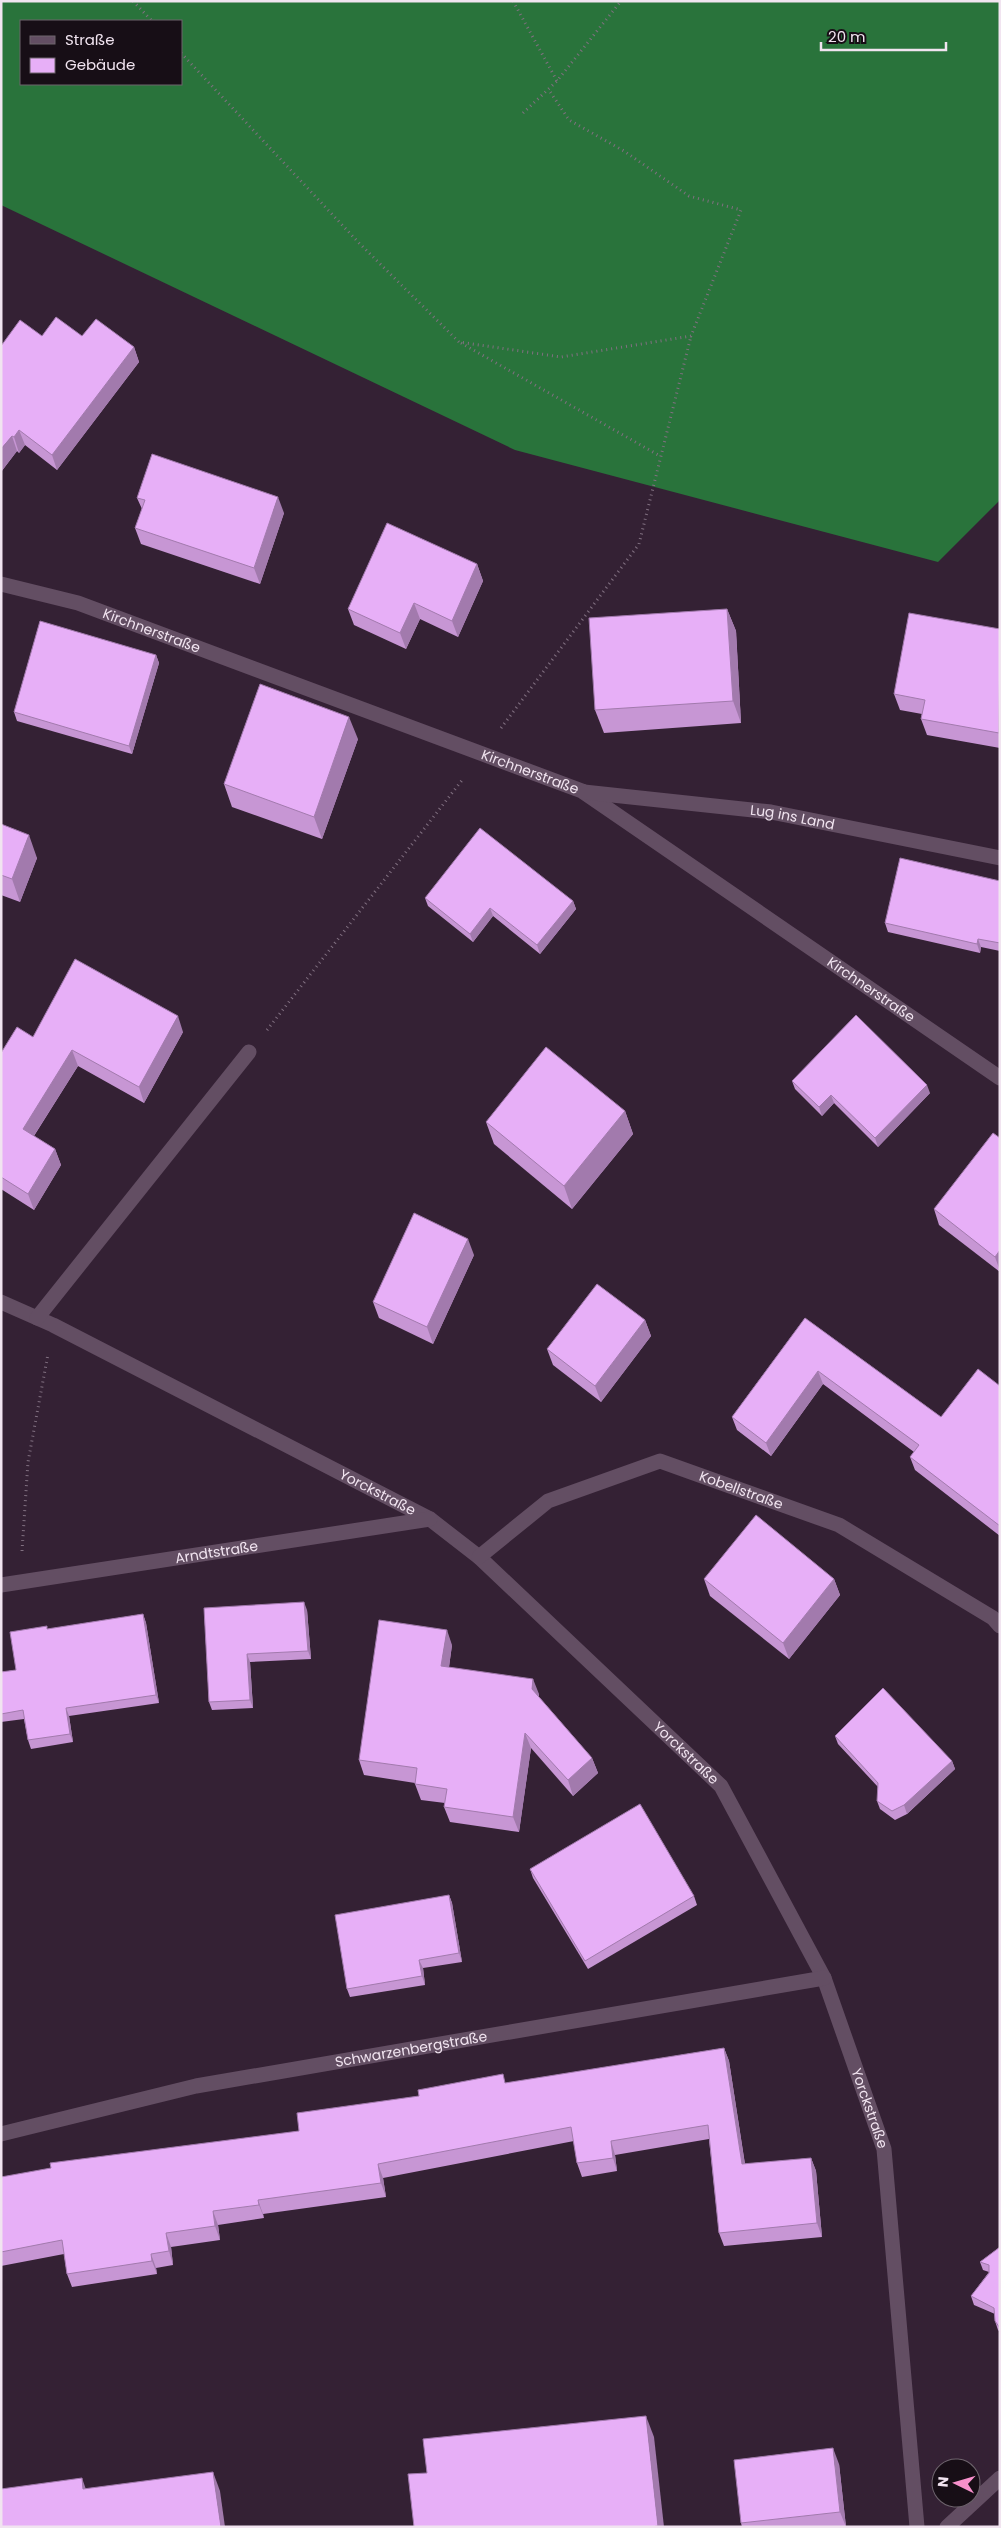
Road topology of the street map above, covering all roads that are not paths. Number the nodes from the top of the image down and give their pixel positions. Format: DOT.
graph roads {
  1 [pos="1,584"];
  2 [pos="582,791"];
  3 [pos="1000,858"];
  4 [pos="249,1052"];
  5 [pos="1000,1078"];
  6 [pos="1,1302"];
  7 [pos="37,1318"];
  8 [pos="430,1519"];
  9 [pos="479,1557"];
  10 [pos="1,1585"];
  11 [pos="1000,1626"];
  12 [pos="824,1978"];
  13 [pos="1,2134"];
  14 [pos="1000,2478"];
  15 [pos="917,2527"];
  16 [pos="946,2527"];
  1 -- 2 [label="street, Kirchnerstraße"];
  2 -- 3 [label="street, Lug ins Land"];
  2 -- 5 [label="street, Kirchnerstraße"];
  4 -- 7 [label="street"];
  6 -- 7 [label="street, Yorckstraße"];
  7 -- 8 [label="street, Yorckstraße"];
  8 -- 9 [label="street, Yorckstraße"];
  8 -- 10 [label="street, Arndtstraße"];
  9 -- 11 [label="street, Kobellstraße"];
  9 -- 12 [label="street, Yorckstraße"];
  12 -- 13 [label="street, Schwarzenbergstraße"];
  12 -- 15 [label="street, Yorckstraße"];
  14 -- 16 [label="street"];
}
